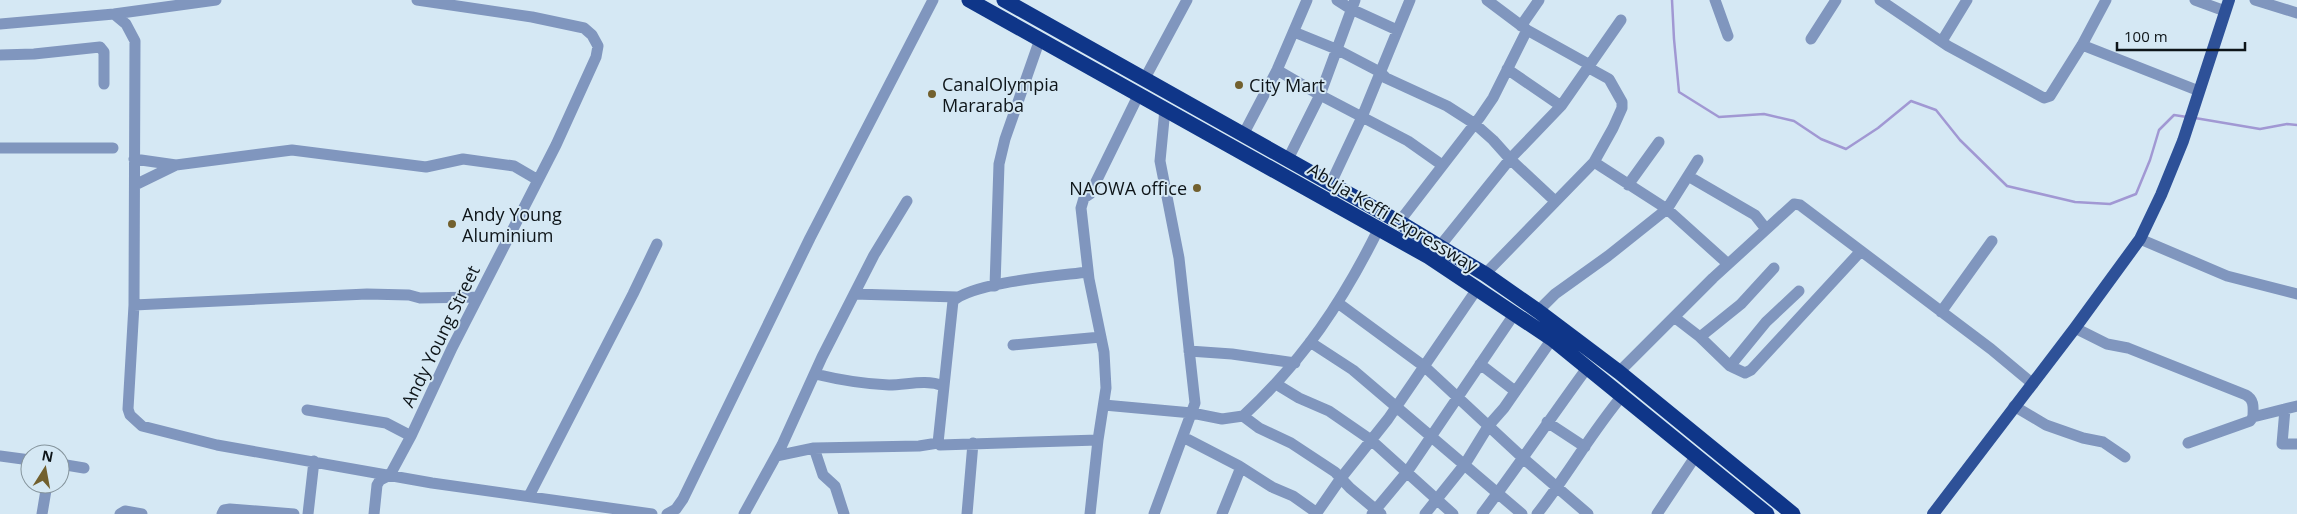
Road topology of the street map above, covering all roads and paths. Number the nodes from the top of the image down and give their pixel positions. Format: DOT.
graph roads {
  1 [pos="216,0"];
  2 [pos="417,0"];
  3 [pos="933,0"];
  4 [pos="969,0"];
  5 [pos="1004,0"];
  6 [pos="1307,0"];
  7 [pos="1337,0"];
  8 [pos="1410,0"];
  9 [pos="1487,0"];
  10 [pos="1539,0"];
  11 [pos="1715,0"];
  12 [pos="1836,0"];
  13 [pos="1880,0"];
  14 [pos="1968,0"];
  15 [pos="2106,0"];
  16 [pos="2195,0"];
  17 [pos="2255,0"];
  18 [pos="1185,1"];
  19 [pos="1353,5"];
  20 [pos="2227,5"];
  21 [pos="2297,13"];
  22 [pos="114,14"];
  23 [pos="1621,20"];
  24 [pos="0,24"];
  25 [pos="1524,28"];
  26 [pos="1398,30"];
  27 [pos="1294,32"];
  28 [pos="1728,36"];
  29 [pos="1040,39"];
  30 [pos="1811,39"];
  31 [pos="1942,41"];
  32 [pos="2082,46"];
  33 [pos="1336,49"];
  34 [pos="0,55"];
  35 [pos="1590,66"];
  36 [pos="1507,69"];
  37 [pos="1277,70"];
  38 [pos="1380,72"];
  39 [pos="1144,80"];
  40 [pos="104,84"];
  41 [pos="2199,91"];
  42 [pos="1139,94"];
  43 [pos="1320,95"];
  44 [pos="1561,106"];
  45 [pos="1165,109"];
  46 [pos="1362,117"];
  47 [pos="1475,124"];
  48 [pos="1243,134"];
  49 [pos="1659,142"];
  50 [pos="0,148"];
  51 [pos="113,148"];
  52 [pos="134,158"];
  53 [pos="1288,159"];
  54 [pos="1510,159"];
  55 [pos="1698,160"];
  56 [pos="1594,162"];
  57 [pos="176,165"];
  58 [pos="1442,165"];
  59 [pos="1688,176"];
  60 [pos="538,180"];
  61 [pos="1331,183"];
  62 [pos="135,185"];
  63 [pos="1628,185"];
  64 [pos="907,201"];
  65 [pos="1555,201"];
  66 [pos="1667,209"];
  67 [pos="1399,222"];
  68 [pos="1379,228"];
  69 [pos="1766,229"];
  70 [pos="2140,239"];
  71 [pos="1992,241"];
  72 [pos="657,244"];
  73 [pos="1440,246"];
  74 [pos="1860,252"];
  75 [pos="1728,264"];
  76 [pos="1774,268"];
  77 [pos="1088,272"];
  78 [pos="1485,274"];
  79 [pos="995,286"];
  80 [pos="1477,289"];
  81 [pos="1799,290"];
  82 [pos="854,294"];
  83 [pos="2297,294"];
  84 [pos="478,297"];
  85 [pos="956,298"];
  86 [pos="1338,303"];
  87 [pos="134,305"];
  88 [pos="1538,311"];
  89 [pos="1941,312"];
  90 [pos="1515,313"];
  91 [pos="1674,317"];
  92 [pos="2075,328"];
  93 [pos="1101,337"];
  94 [pos="1700,337"];
  95 [pos="1552,339"];
  96 [pos="1310,342"];
  97 [pos="1013,345"];
  98 [pos="1189,351"];
  99 [pos="1295,363"];
  100 [pos="1480,364"];
  101 [pos="1730,366"];
  102 [pos="1425,367"];
  103 [pos="1588,368"];
  104 [pos="1619,372"];
  105 [pos="815,374"];
  106 [pos="1276,384"];
  107 [pos="2033,384"];
  108 [pos="944,386"];
  109 [pos="1515,390"];
  110 [pos="1622,396"];
  111 [pos="1457,398"];
  112 [pos="1104,405"];
  113 [pos="1398,406"];
  114 [pos="2014,406"];
  115 [pos="2297,406"];
  116 [pos="307,410"];
  117 [pos="2285,410"];
  118 [pos="1192,413"];
  119 [pos="1243,416"];
  120 [pos="2253,417"];
  121 [pos="1548,422"];
  122 [pos="1489,426"];
  123 [pos="411,436"];
  124 [pos="1431,436"];
  125 [pos="1183,437"];
  126 [pos="1098,440"];
  127 [pos="1371,440"];
  128 [pos="938,443"];
  129 [pos="2188,443"];
  130 [pos="973,444"];
  131 [pos="2297,444"];
  132 [pos="1585,447"];
  133 [pos="814,448"];
  134 [pos="0,456"];
  135 [pos="776,456"];
  136 [pos="2125,456"];
  137 [pos="1695,457"];
  138 [pos="20,459"];
  139 [pos="1524,459"];
  140 [pos="314,461"];
  141 [pos="1465,464"];
  142 [pos="70,466"];
  143 [pos="1241,467"];
  144 [pos="84,468"];
  145 [pos="1406,472"];
  146 [pos="390,475"];
  147 [pos="1341,478"];
  148 [pos="1557,487"];
  149 [pos="45,494"];
  150 [pos="1497,494"];
  151 [pos="530,496"];
  152 [pos="1436,499"];
  153 [pos="1376,512"];
  154 [pos="1316,513"];
  155 [pos="42,514"];
  156 [pos="120,514"];
  157 [pos="142,514"];
  158 [pos="222,514"];
  159 [pos="294,514"];
  160 [pos="308,514"];
  161 [pos="374,514"];
  162 [pos="652,514"];
  163 [pos="667,514"];
  164 [pos="744,514"];
  165 [pos="844,514"];
  166 [pos="967,514"];
  167 [pos="1090,514"];
  168 [pos="1154,514"];
  169 [pos="1222,514"];
  170 [pos="1425,514"];
  171 [pos="1452,514"];
  172 [pos="1482,514"];
  173 [pos="1522,514"];
  174 [pos="1537,514"];
  175 [pos="1588,514"];
  176 [pos="1657,514"];
  177 [pos="1766,514"];
  178 [pos="1792,514"];
  179 [pos="1932,514"];
  1 -- 22 [label="street"];
  2 -- 60 [label="street, Andy Young Street"];
  3 -- 163 [label="street"];
  4 -- 29 [label="highway, Abuja-Keffi Expressway"];
  5 -- 39 [label="highway, Abuja-Keffi Expressway"];
  6 -- 27 [label="street"];
  7 -- 19 [label="street"];
  8 -- 26 [label="street"];
  9 -- 25 [label="street"];
  10 -- 25 [label="street"];
  11 -- 28 [label="street"];
  12 -- 30 [label="street"];
  13 -- 31 [label="street"];
  14 -- 31 [label="street"];
  15 -- 32 [label="street"];
  16 -- 20 [label="street"];
  17 -- 21 [label="street"];
  18 -- 39 [label="street"];
  19 -- 26 [label="street"];
  19 -- 33 [label="street"];
  20 -- 41 [label="main road"];
  22 -- 24 [label="street"];
  22 -- 52 [label="street"];
  23 -- 35 [label="street"];
  25 -- 35 [label="street"];
  25 -- 36 [label="street"];
  26 -- 38 [label="street"];
  27 -- 33 [label="street"];
  27 -- 37 [label="street"];
  29 -- 42 [label="highway, Abuja-Keffi Expressway"];
  29 -- 79 [label="street"];
  31 -- 32 [label="street"];
  32 -- 41 [label="street"];
  33 -- 38 [label="street"];
  33 -- 43 [label="street"];
  34 -- 40 [label="street"];
  35 -- 44 [label="street"];
  35 -- 56 [label="street"];
  36 -- 44 [label="street"];
  36 -- 47 [label="street"];
  37 -- 43 [label="street"];
  37 -- 48 [label="street"];
  38 -- 46 [label="street"];
  38 -- 47 [label="street"];
  39 -- 48 [label="highway, Abuja-Keffi Expressway"];
  41 -- 70 [label="main road"];
  42 -- 45 [label="highway, Abuja-Keffi Expressway"];
  42 -- 77 [label="street"];
  43 -- 46 [label="street"];
  43 -- 53 [label="street"];
  44 -- 54 [label="street"];
  45 -- 68 [label="highway, Abuja-Keffi Expressway"];
  45 -- 98 [label="street"];
  46 -- 58 [label="street"];
  46 -- 61 [label="street"];
  47 -- 54 [label="street"];
  47 -- 58 [label="street"];
  48 -- 53 [label="highway, Abuja-Keffi Expressway"];
  49 -- 63 [label="street"];
  50 -- 51 [label="street"];
  52 -- 57 [label="street"];
  52 -- 62 [label="street"];
  53 -- 61 [label="highway, Abuja-Keffi Expressway"];
  54 -- 65 [label="street"];
  54 -- 73 [label="street"];
  55 -- 59 [label="street"];
  56 -- 63 [label="street"];
  56 -- 65 [label="street"];
  57 -- 60 [label="street"];
  57 -- 62 [label="street"];
  58 -- 67 [label="street"];
  59 -- 66 [label="street"];
  59 -- 69 [label="street"];
  60 -- 84 [label="street, Andy Young Street"];
  61 -- 67 [label="highway, Abuja-Keffi Expressway"];
  62 -- 87 [label="street"];
  63 -- 66 [label="street"];
  64 -- 82 [label="street"];
  65 -- 78 [label="street"];
  66 -- 75 [label="street"];
  66 -- 88 [label="street"];
  67 -- 73 [label="highway, Abuja-Keffi Expressway"];
  68 -- 80 [label="highway, Abuja-Keffi Expressway"];
  68 -- 86 [label="street"];
  69 -- 74 [label="street"];
  69 -- 75 [label="street"];
  70 -- 83 [label="street"];
  70 -- 92 [label="main road"];
  71 -- 89 [label="street"];
  72 -- 151 [label="street"];
  73 -- 78 [label="highway, Abuja-Keffi Expressway"];
  74 -- 89 [label="street"];
  74 -- 101 [label="street"];
  75 -- 91 [label="street"];
  76 -- 94 [label="street"];
  77 -- 79 [label="street"];
  77 -- 93 [label="street"];
  78 -- 88 [label="highway, Abuja-Keffi Expressway"];
  79 -- 85 [label="street"];
  80 -- 90 [label="highway, Abuja-Keffi Expressway"];
  80 -- 102 [label="street"];
  81 -- 101 [label="street"];
  82 -- 85 [label="street"];
  82 -- 105 [label="street"];
  84 -- 87 [label="street"];
  84 -- 123 [label="street, Andy Young Street"];
  85 -- 108 [label="street"];
  86 -- 96 [label="street"];
  86 -- 102 [label="street"];
  87 -- 140 [label="street"];
  88 -- 104 [label="highway, Abuja-Keffi Expressway"];
  89 -- 107 [label="street"];
  90 -- 95 [label="highway, Abuja-Keffi Expressway"];
  90 -- 100 [label="street"];
  91 -- 94 [label="street"];
  91 -- 104 [label="street"];
  92 -- 107 [label="main road"];
  92 -- 120 [label="street"];
  93 -- 97 [label="street"];
  93 -- 112 [label="street"];
  94 -- 101 [label="street"];
  95 -- 103 [label="highway, Abuja-Keffi Expressway"];
  95 -- 109 [label="street"];
  96 -- 99 [label="street"];
  96 -- 113 [label="street"];
  98 -- 99 [label="street"];
  98 -- 118 [label="street"];
  99 -- 106 [label="street"];
  100 -- 109 [label="street"];
  100 -- 111 [label="street"];
  102 -- 111 [label="street"];
  102 -- 113 [label="street"];
  103 -- 110 [label="highway, Abuja-Keffi Expressway"];
  103 -- 121 [label="street"];
  104 -- 178 [label="highway, Abuja-Keffi Expressway"];
  105 -- 108 [label="street"];
  105 -- 135 [label="street"];
  106 -- 119 [label="street"];
  106 -- 127 [label="street"];
  107 -- 114 [label="main road"];
  108 -- 128 [label="street"];
  109 -- 122 [label="street"];
  110 -- 132 [label="street"];
  110 -- 137 [label="highway, Abuja-Keffi Expressway"];
  111 -- 122 [label="street"];
  111 -- 124 [label="street"];
  112 -- 118 [label="street"];
  112 -- 126 [label="street"];
  113 -- 124 [label="street"];
  113 -- 127 [label="street"];
  114 -- 136 [label="street"];
  114 -- 179 [label="main road"];
  115 -- 117 [label="street"];
  116 -- 123 [label="street"];
  117 -- 120 [label="street"];
  117 -- 131 [label="street"];
  118 -- 119 [label="street"];
  118 -- 125 [label="street"];
  119 -- 147 [label="street"];
  120 -- 129 [label="street"];
  121 -- 132 [label="street"];
  121 -- 139 [label="street"];
  122 -- 139 [label="street"];
  122 -- 141 [label="street"];
  123 -- 146 [label="street, Andy Young Street"];
  124 -- 141 [label="street"];
  124 -- 145 [label="street"];
  125 -- 143 [label="street"];
  125 -- 168 [label="street"];
  126 -- 130 [label="street"];
  126 -- 167 [label="street"];
  127 -- 145 [label="street"];
  127 -- 147 [label="street"];
  128 -- 130 [label="street"];
  128 -- 133 [label="street"];
  130 -- 166 [label="street"];
  132 -- 148 [label="street"];
  133 -- 135 [label="street"];
  133 -- 165 [label="street"];
  134 -- 138 [label="street"];
  135 -- 164 [label="street"];
  137 -- 176 [label="street"];
  137 -- 177 [label="highway, Abuja-Keffi Expressway"];
  139 -- 148 [label="street"];
  139 -- 150 [label="street"];
  140 -- 146 [label="street"];
  140 -- 160 [label="street"];
  141 -- 150 [label="street"];
  141 -- 152 [label="street"];
  142 -- 144 [label="street"];
  143 -- 154 [label="street"];
  143 -- 169 [label="street"];
  145 -- 152 [label="street"];
  145 -- 153 [label="street"];
  146 -- 151 [label="street"];
  146 -- 161 [label="street, Andy Young Street"];
  147 -- 153 [label="street"];
  147 -- 154 [label="street"];
  148 -- 174 [label="street"];
  148 -- 175 [label="street"];
  149 -- 155 [label="street"];
  150 -- 172 [label="street"];
  150 -- 173 [label="street"];
  151 -- 162 [label="street"];
  152 -- 170 [label="street"];
  152 -- 171 [label="street"];
  156 -- 157 [label="street"];
  158 -- 159 [label="street"];
}
